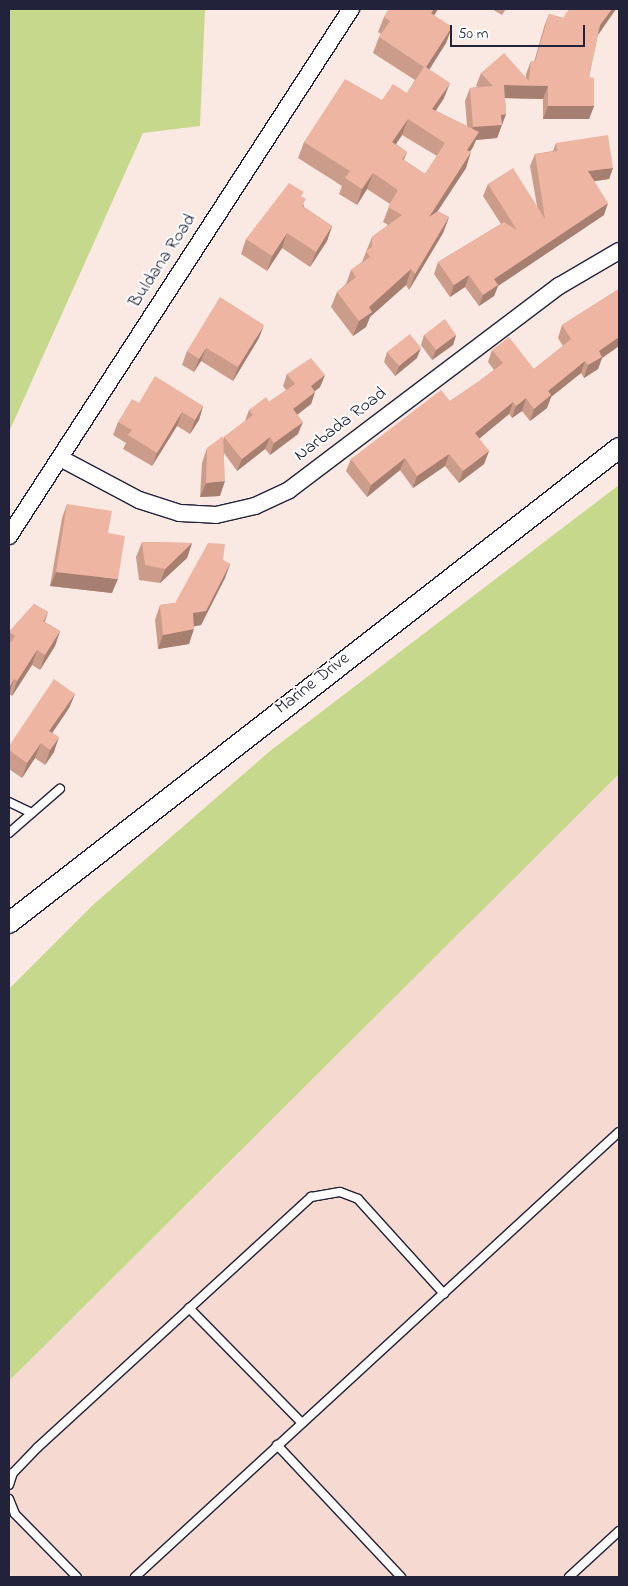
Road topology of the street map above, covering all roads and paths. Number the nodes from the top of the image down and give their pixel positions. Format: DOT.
graph roads {
  1 [pos="352,9"];
  2 [pos="619,250"];
  3 [pos="619,448"];
  4 [pos="60,458"];
  5 [pos="9,536"];
  6 [pos="60,789"];
  7 [pos="9,802"];
  8 [pos="32,813"];
  9 [pos="9,833"];
  10 [pos="9,923"];
  11 [pos="619,1132"];
  12 [pos="444,1294"];
  13 [pos="189,1308"];
  14 [pos="302,1424"];
  15 [pos="277,1445"];
  16 [pos="9,1485"];
  17 [pos="9,1499"];
  18 [pos="619,1531"];
  19 [pos="77,1577"];
  20 [pos="135,1577"];
  21 [pos="401,1577"];
  22 [pos="569,1577"];
  1 -- 4 [label="street, Buldana Road"];
  2 -- 4 [label="street, Narbada Road"];
  3 -- 10 [label="street, Marine Drive"];
  4 -- 5 [label="street, Buldana Road"];
  6 -- 8 [label="lane"];
  7 -- 8 [label="lane"];
  8 -- 9 [label="lane"];
  11 -- 12 [label="lane"];
  12 -- 13 [label="lane"];
  12 -- 14 [label="lane"];
  13 -- 14 [label="lane"];
  13 -- 16 [label="lane"];
  14 -- 15 [label="lane"];
  15 -- 20 [label="lane"];
  15 -- 21 [label="lane"];
  17 -- 19 [label="lane"];
  18 -- 22 [label="lane"];
}
